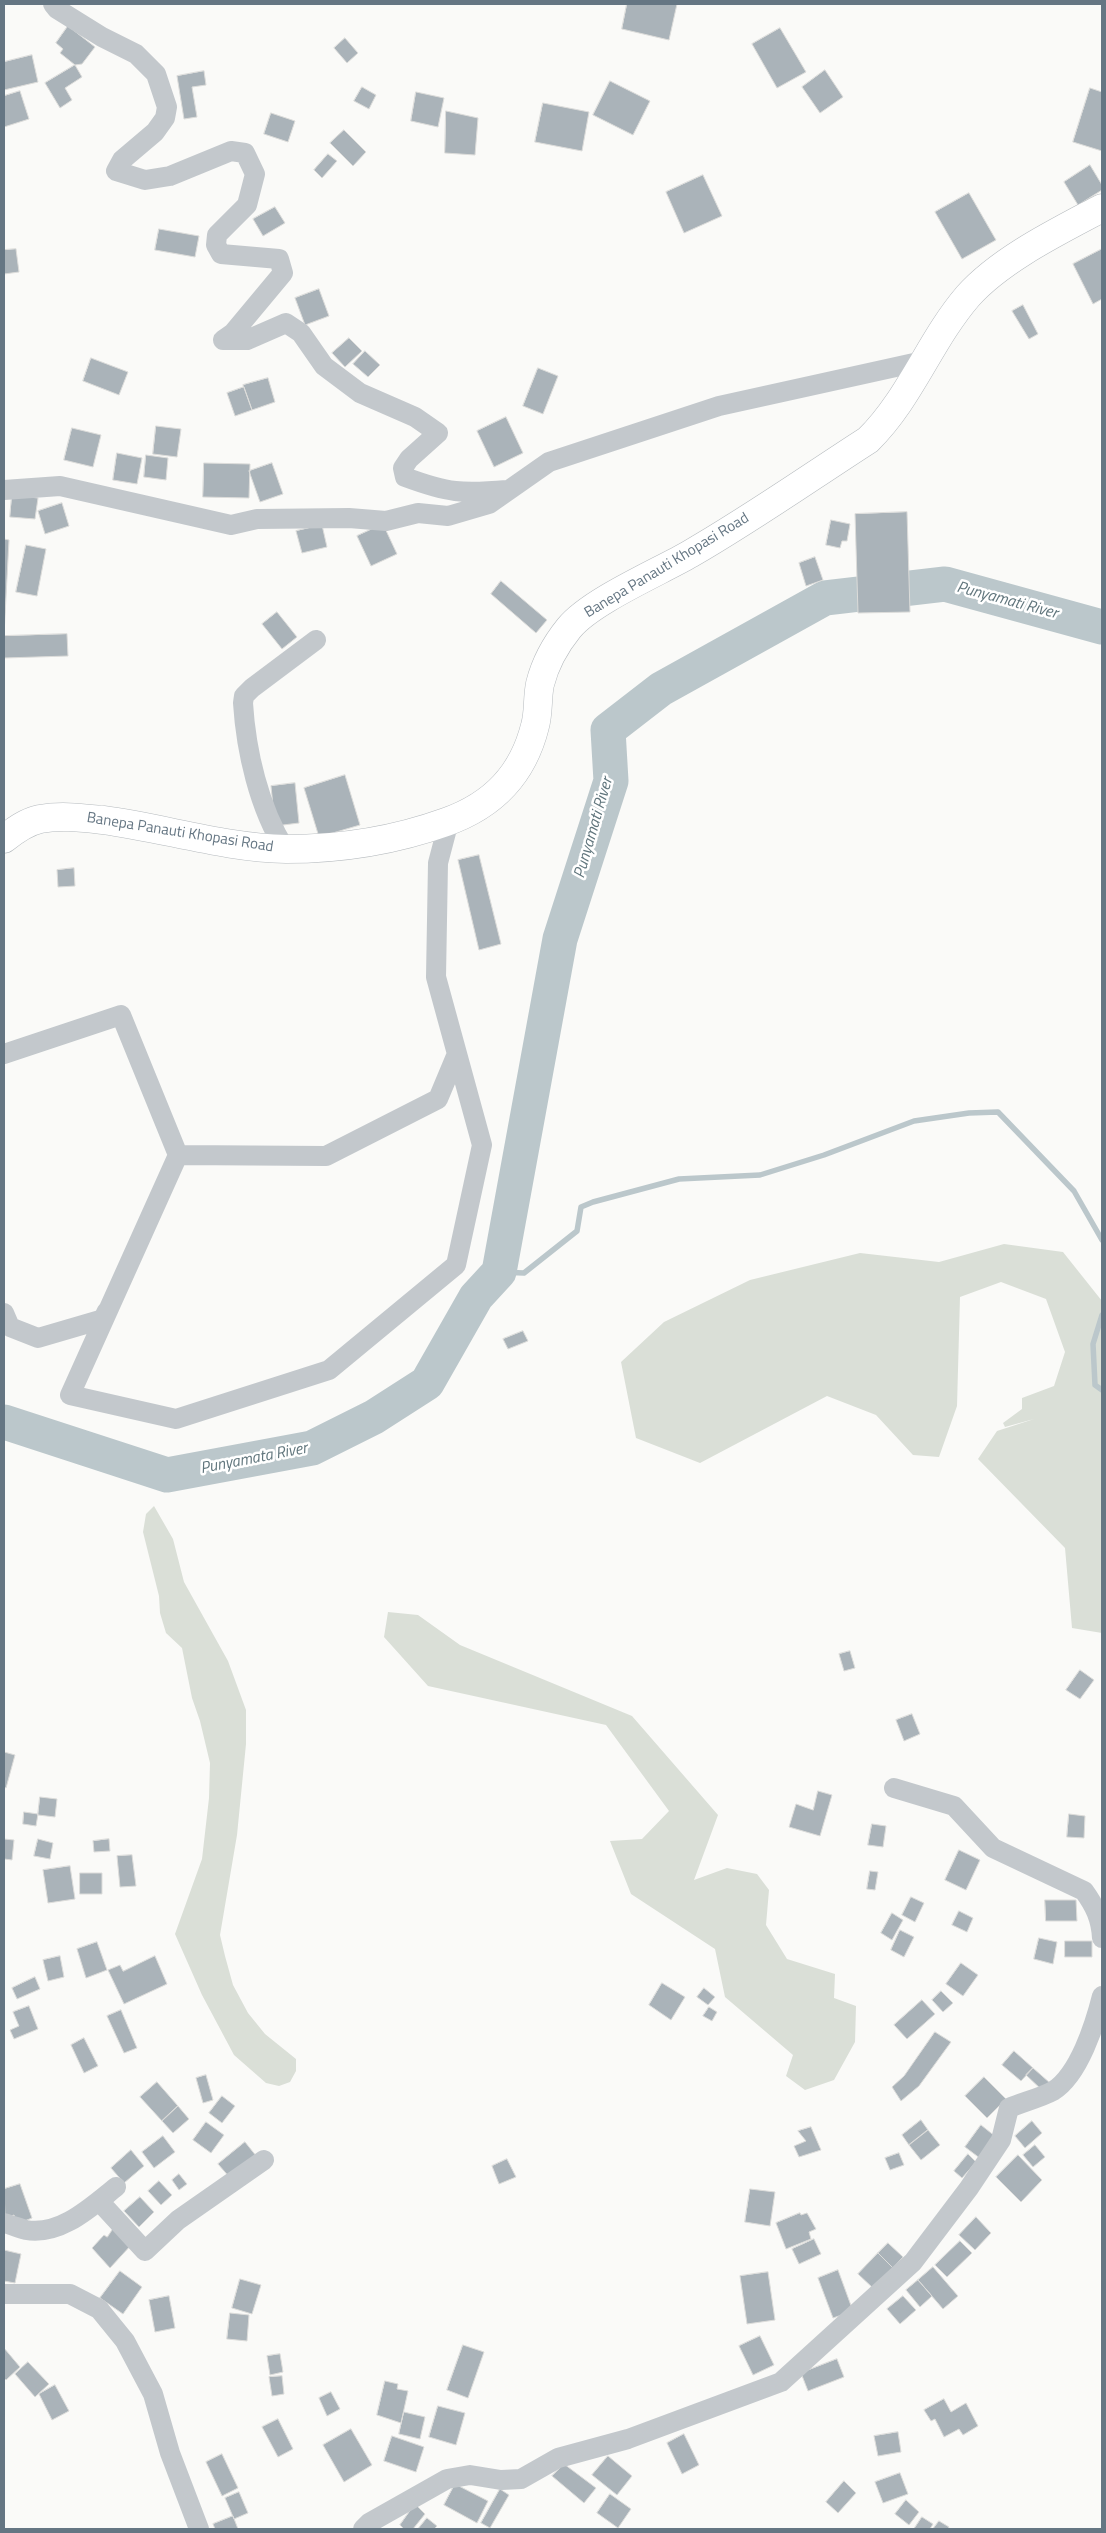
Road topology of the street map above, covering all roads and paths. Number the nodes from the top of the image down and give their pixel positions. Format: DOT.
graph roads {
  1 [pos="53,4"];
  2 [pos="1102,208"];
  3 [pos="923,361"];
  4 [pos="4,490"];
  5 [pos="507,490"];
  6 [pos="316,640"];
  7 [pos="449,821"];
  8 [pos="4,839"];
  9 [pos="285,849"];
  10 [pos="4,1054"];
  11 [pos="456,1056"];
  12 [pos="178,1155"];
  13 [pos="4,1313"];
  14 [pos="894,1788"];
  15 [pos="1102,1938"];
  16 [pos="1102,1996"];
  17 [pos="264,2160"];
  18 [pos="116,2186"];
  19 [pos="99,2201"];
  20 [pos="4,2223"];
  21 [pos="4,2294"];
  22 [pos="199,2529"];
  23 [pos="364,2529"];
  1 -- 5 [label="street"];
  2 -- 3 [label="main road, Banepa Panauti Khopasi Road"];
  3 -- 5 [label="street"];
  3 -- 7 [label="main road, Banepa Panauti Khopasi Road"];
  4 -- 5 [label="street"];
  6 -- 9 [label="street"];
  7 -- 9 [label="main road, Banepa Panauti Khopasi Road"];
  7 -- 11 [label="street"];
  8 -- 9 [label="main road, Banepa Panauti Khopasi Road"];
  10 -- 12 [label="street"];
  11 -- 12 [label="street"];
  11 -- 12 [label="street"];
  12 -- 13 [label="street"];
  14 -- 15 [label="street"];
  16 -- 23 [label="street"];
  17 -- 19 [label="street"];
  18 -- 19 [label="street"];
  19 -- 20 [label="street"];
  21 -- 22 [label="street"];
}
